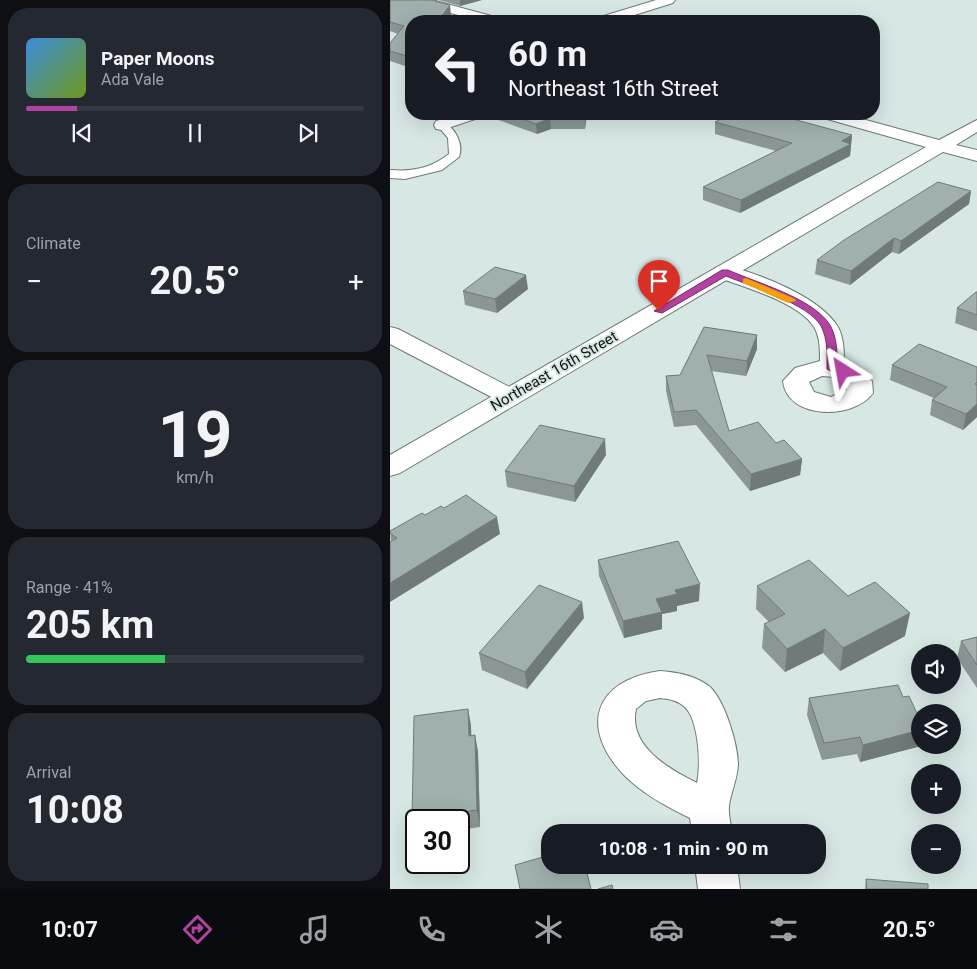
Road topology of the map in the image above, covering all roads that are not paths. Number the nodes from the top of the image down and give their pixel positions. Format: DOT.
graph roads {
  1 [pos="418,0"];
  2 [pos="669,0"];
  3 [pos="472,15"];
  4 [pos="621,15"];
  5 [pos="458,120"];
  6 [pos="848,120"];
  7 [pos="977,125"];
  8 [pos="442,126"];
  9 [pos="941,146"];
  10 [pos="977,156"];
  11 [pos="390,174"];
  12 [pos="725,272"];
  13 [pos="390,334"];
  14 [pos="832,369"];
  15 [pos="510,397"];
  16 [pos="390,467"];
  17 [pos="717,874"];
  18 [pos="719,889"];
  1 -- 3 [label="street"];
  2 -- 4 [label="street"];
  5 -- 8 [label="street"];
  6 -- 9 [label="street"];
  7 -- 9 [label="street, Northeast 16th Street"];
  8 -- 11 [label="lane"];
  9 -- 10 [label="street"];
  9 -- 12 [label="street, Northeast 16th Street"];
  12 -- 14 [label="street"];
  12 -- 15 [label="street, Northeast 16th Street"];
  13 -- 15 [label="street"];
  15 -- 16 [label="street, Northeast 16th Street"];
  17 -- 18 [label="street"];
}
